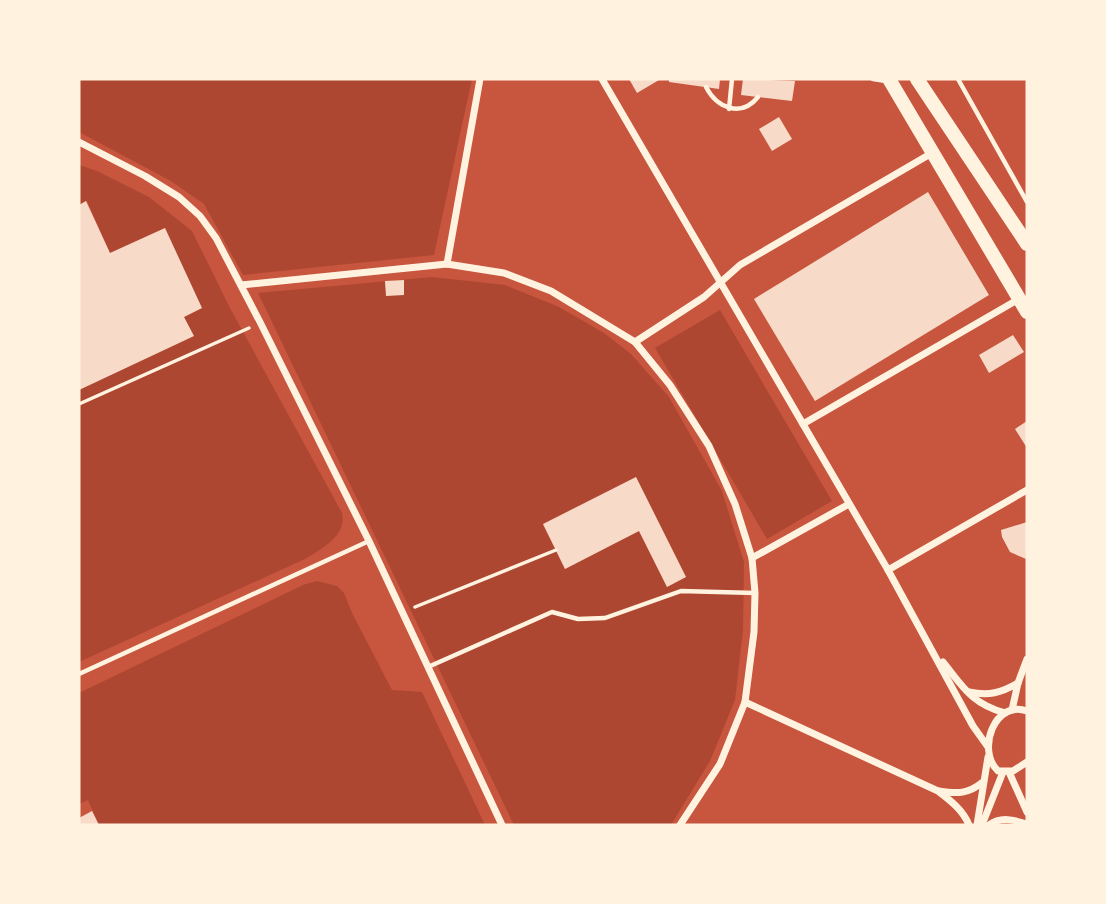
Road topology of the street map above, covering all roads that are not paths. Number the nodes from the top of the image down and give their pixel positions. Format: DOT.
graph roads {
  1 [pos="480,79"];
  2 [pos="733,79"];
  3 [pos="873,79"];
  4 [pos="958,79"];
  5 [pos="604,80"];
  6 [pos="890,80"];
  7 [pos="921,85"];
  8 [pos="706,87"];
  9 [pos="758,97"];
  10 [pos="729,109"];
  11 [pos="79,142"];
  12 [pos="933,152"];
  13 [pos="1027,202"];
  14 [pos="1027,244"];
  15 [pos="447,264"];
  16 [pos="719,284"];
  17 [pos="241,285"];
  18 [pos="1023,305"];
  19 [pos="635,342"];
  20 [pos="803,424"];
  21 [pos="1027,490"];
  22 [pos="849,504"];
  23 [pos="369,541"];
  24 [pos="752,558"];
  25 [pos="888,570"];
  26 [pos="755,593"];
  27 [pos="931,648"];
  28 [pos="1027,659"];
  29 [pos="427,667"];
  30 [pos="79,674"];
  31 [pos="1018,683"];
  32 [pos="967,691"];
  33 [pos="745,702"];
  34 [pos="1009,711"];
  35 [pos="1027,711"];
  36 [pos="988,747"];
  37 [pos="988,756"];
  38 [pos="1027,762"];
  39 [pos="1006,772"];
  40 [pos="984,782"];
  41 [pos="938,791"];
  42 [pos="1027,812"];
  43 [pos="1027,824"];
  44 [pos="502,825"];
  45 [pos="680,825"];
  46 [pos="969,825"];
  47 [pos="977,825"];
  48 [pos="982,825"];
  49 [pos="989,825"];
  1 -- 15 [label="street"];
  2 -- 10 [label="lane"];
  3 -- 6 [label="lane"];
  4 -- 13 [label="lane"];
  5 -- 16 [label="street"];
  6 -- 12 [label="main road"];
  7 -- 14 [label="main road"];
  8 -- 10 [label="lane"];
  9 -- 10 [label="lane"];
  11 -- 17 [label="street"];
  12 -- 16 [label="street"];
  12 -- 18 [label="main road"];
  15 -- 17 [label="street"];
  15 -- 19 [label="street"];
  16 -- 19 [label="street"];
  16 -- 20 [label="street"];
  17 -- 23 [label="street"];
  18 -- 20 [label="street"];
  19 -- 24 [label="street"];
  20 -- 22 [label="street"];
  21 -- 25 [label="street"];
  22 -- 24 [label="street"];
  22 -- 25 [label="street"];
  23 -- 29 [label="street"];
  23 -- 30 [label="lane"];
  24 -- 26 [label="street"];
  25 -- 27 [label="street"];
  26 -- 29 [label="lane"];
  26 -- 33 [label="street"];
  27 -- 32 [label="street"];
  27 -- 36 [label="street"];
  28 -- 31 [label="street"];
  29 -- 44 [label="street"];
  31 -- 32 [label="street"];
  31 -- 34 [label="street"];
  32 -- 34 [label="street"];
  33 -- 41 [label="street"];
  33 -- 45 [label="street"];
  34 -- 35 [label="street"];
  34 -- 36 [label="street"];
  36 -- 37 [label="street"];
  37 -- 39 [label="street"];
  37 -- 40 [label="street"];
  38 -- 39 [label="street"];
  39 -- 42 [label="street"];
  39 -- 48 [label="street"];
  40 -- 41 [label="street"];
  40 -- 47 [label="street"];
  41 -- 46 [label="street"];
  43 -- 49 [label="street"];
}
